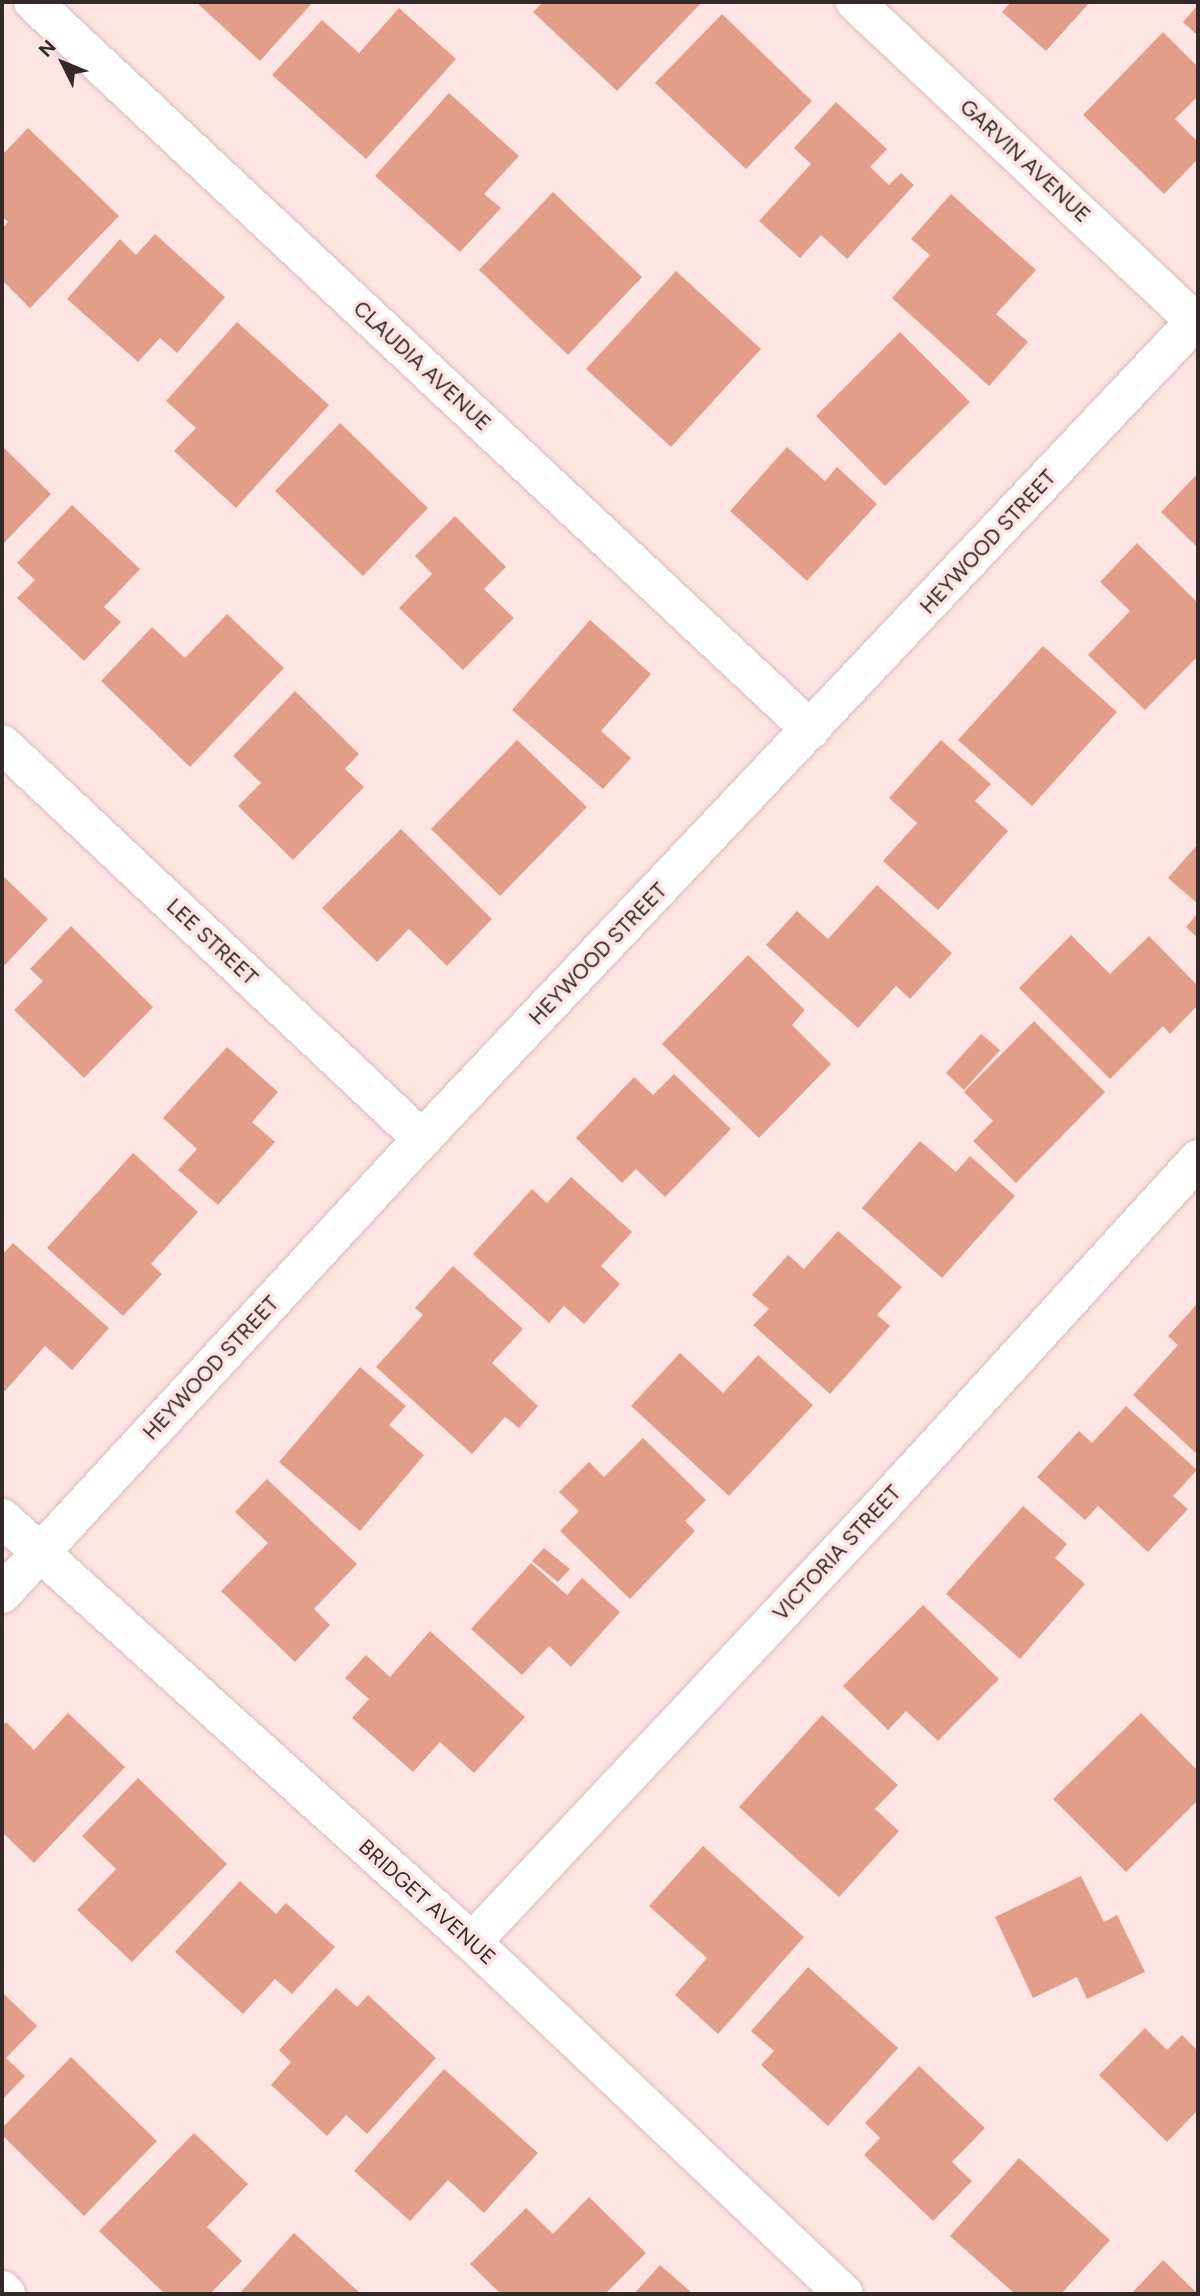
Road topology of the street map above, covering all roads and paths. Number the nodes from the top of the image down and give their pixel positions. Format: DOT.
graph roads {
  1 [pos="33,2"];
  2 [pos="855,2"];
  3 [pos="1197,319"];
  4 [pos="811,730"];
  5 [pos="2,744"];
  6 [pos="422,1139"];
  7 [pos="1198,1159"];
  8 [pos="2,1518"];
  9 [pos="39,1554"];
  10 [pos="2,1594"];
  11 [pos="472,1942"];
  12 [pos="2,2290"];
  13 [pos="6,2294"];
  14 [pos="844,2294"];
  1 -- 4 [label="street, CLAUDIA AVENUE"];
  2 -- 3 [label="street, GARVIN AVENUE"];
  3 -- 4 [label="street, HEYWOOD STREET"];
  4 -- 6 [label="street, HEYWOOD STREET"];
  5 -- 6 [label="street, LEE STREET"];
  6 -- 9 [label="street, HEYWOOD STREET"];
  7 -- 11 [label="street, VICTORIA STREET"];
  8 -- 9 [label="street, BRIDGET AVENUE"];
  9 -- 10 [label="street, HEYWOOD STREET"];
  9 -- 11 [label="street, BRIDGET AVENUE"];
  11 -- 14 [label="street, BRIDGET AVENUE"];
  12 -- 13 [label="street"];
}
